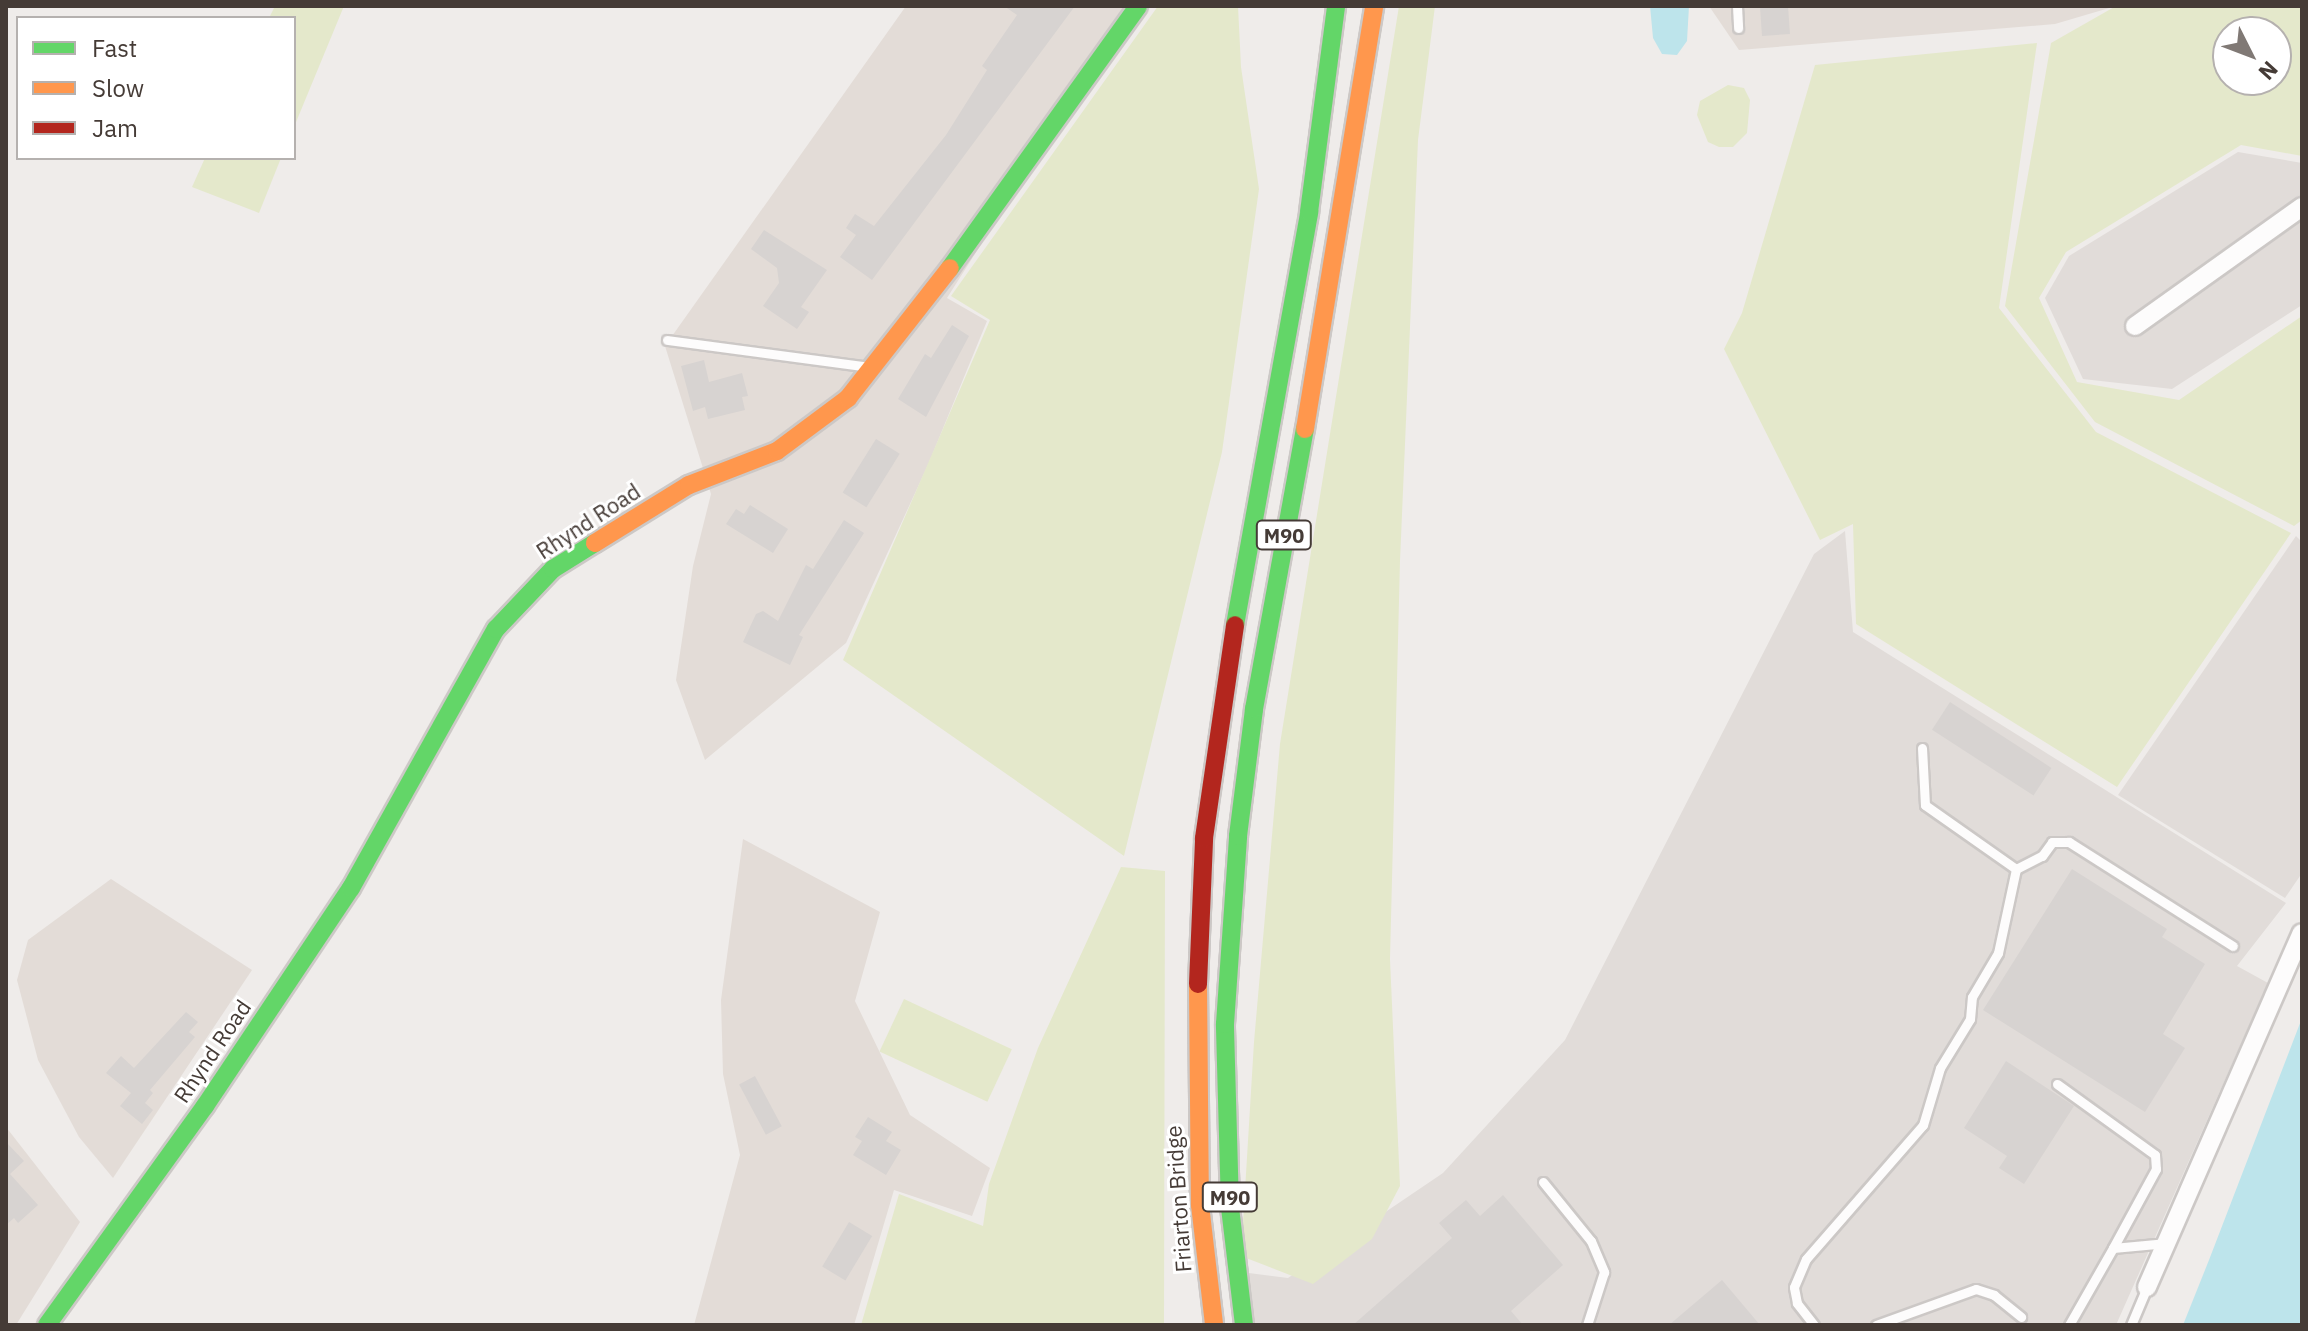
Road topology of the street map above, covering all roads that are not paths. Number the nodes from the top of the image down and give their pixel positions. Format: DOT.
graph roads {
  1 [pos="1138,6"];
  2 [pos="1325,6"];
  3 [pos="1336,6"];
  4 [pos="1374,6"];
  5 [pos="1737,6"];
  6 [pos="1738,28"];
  7 [pos="1324,113"];
  8 [pos="2302,207"];
  9 [pos="2135,326"];
  10 [pos="667,340"];
  11 [pos="877,368"];
  12 [pos="1922,748"];
  13 [pos="2016,869"];
  14 [pos="2302,933"];
  15 [pos="2233,946"];
  16 [pos="2057,1084"];
  17 [pos="1543,1182"];
  18 [pos="2167,1243"];
  19 [pos="2113,1248"];
  20 [pos="2147,1287"];
  21 [pos="2021,1317"];
  22 [pos="47,1325"];
  23 [pos="1214,1325"];
  24 [pos="1244,1325"];
  25 [pos="1587,1325"];
  26 [pos="1814,1325"];
  27 [pos="1876,1325"];
  28 [pos="2069,1325"];
  29 [pos="2131,1325"];
  1 -- 11 [label="main road, Rhynd Road"];
  2 -- 7 [label="main road, M90"];
  3 -- 7 [label="main road, M90"];
  4 -- 24 [label="main road, M90"];
  5 -- 6 [label="lane"];
  7 -- 23 [label="main road, Friarton Bridge / M90"];
  8 -- 9 [label="street"];
  10 -- 11 [label="lane"];
  11 -- 22 [label="main road, Rhynd Road"];
  12 -- 13 [label="lane"];
  13 -- 15 [label="lane"];
  13 -- 26 [label="lane"];
  14 -- 18 [label="street"];
  16 -- 19 [label="lane"];
  17 -- 25 [label="lane"];
  18 -- 19 [label="lane"];
  18 -- 20 [label="street"];
  19 -- 28 [label="lane"];
  20 -- 29 [label="lane"];
  21 -- 27 [label="lane"];
}
